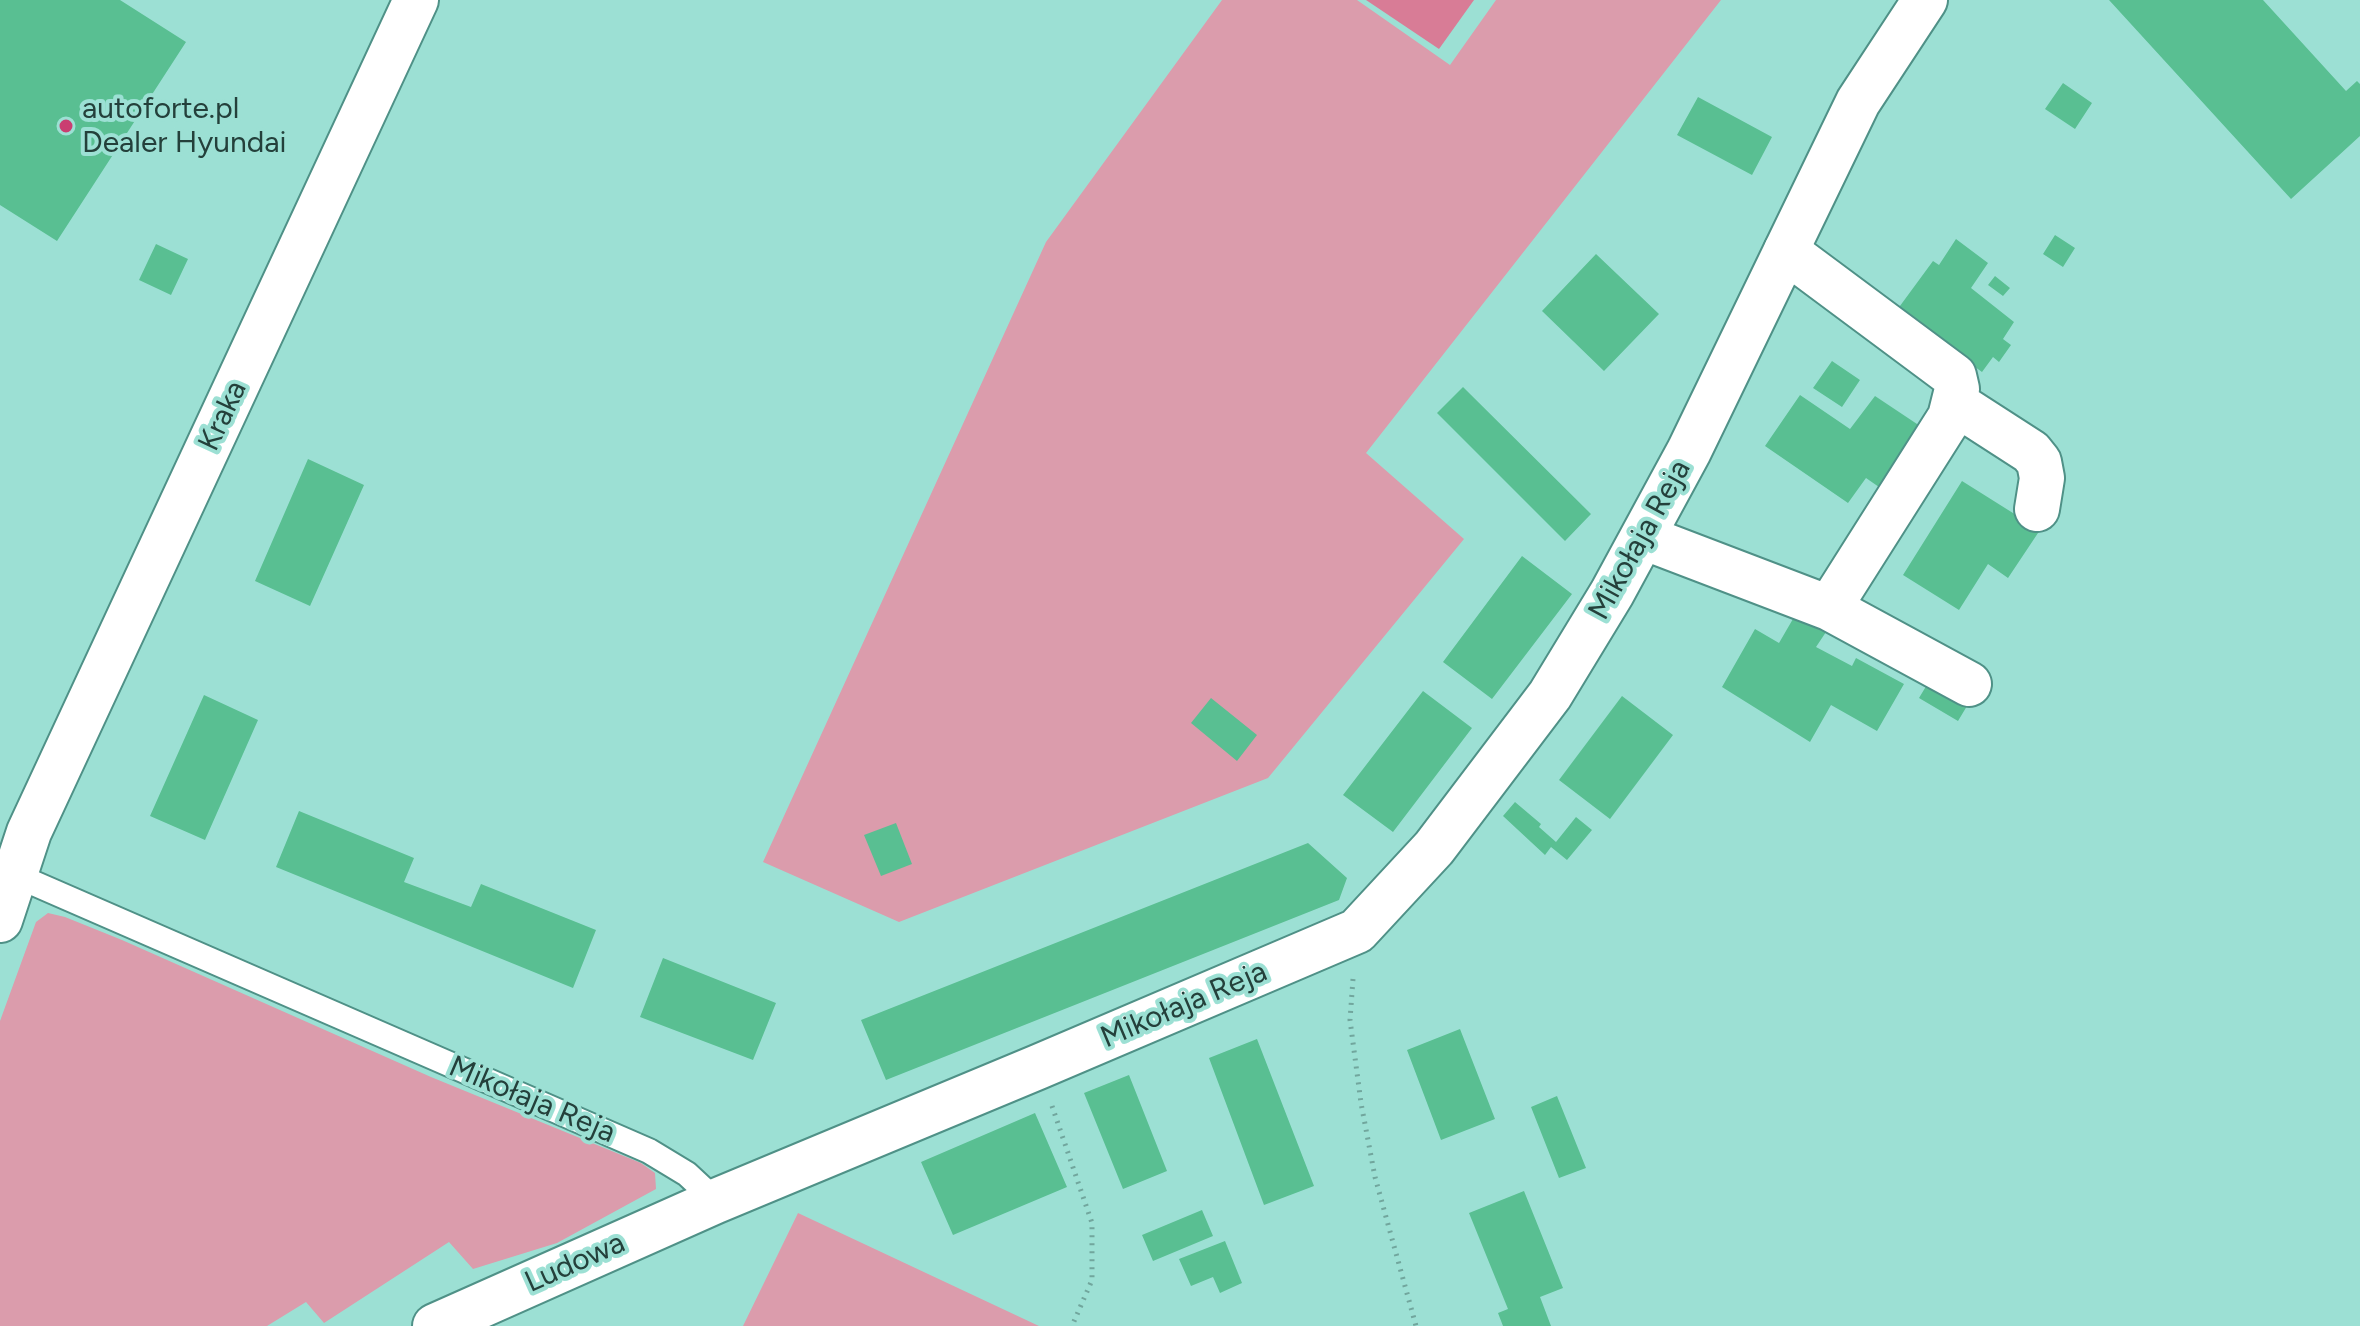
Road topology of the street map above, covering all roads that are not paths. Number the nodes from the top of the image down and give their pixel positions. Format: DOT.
graph roads {
  1 [pos="416,0"];
  2 [pos="1925,0"];
  3 [pos="1786,251"];
  4 [pos="1955,403"];
  5 [pos="2037,509"];
  6 [pos="1643,537"];
  7 [pos="1829,608"];
  8 [pos="1969,684"];
  9 [pos="15,875"];
  10 [pos="0,920"];
  11 [pos="716,1201"];
  12 [pos="435,1326"];
  1 -- 9 [label="street, Kraka"];
  2 -- 3 [label="street, Mikołaja Reja"];
  3 -- 4 [label="street"];
  3 -- 6 [label="street, Mikołaja Reja"];
  4 -- 5 [label="street"];
  4 -- 7 [label="street"];
  6 -- 7 [label="street"];
  6 -- 11 [label="street, Mikołaja Reja"];
  7 -- 8 [label="street"];
  9 -- 10 [label="street"];
  9 -- 11 [label="lane, Mikołaja Reja"];
  11 -- 12 [label="street, Ludowa"];
}
